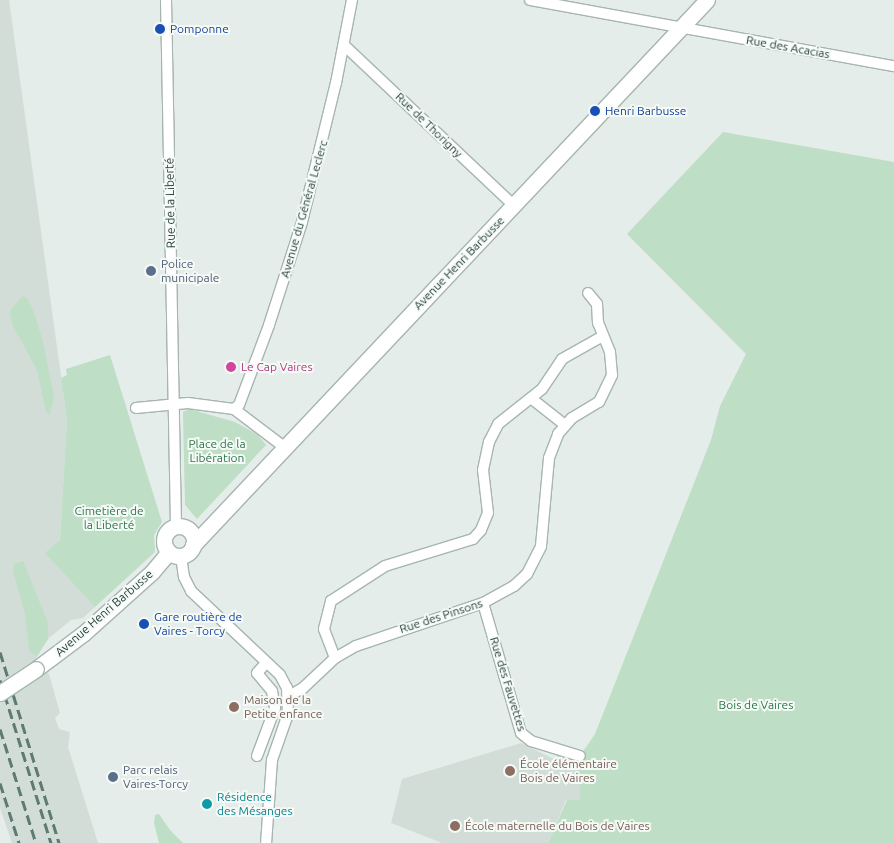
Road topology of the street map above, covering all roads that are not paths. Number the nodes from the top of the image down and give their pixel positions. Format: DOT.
graph roads {
  1 [pos="166,0"];
  2 [pos="352,0"];
  3 [pos="530,0"];
  4 [pos="707,0"];
  5 [pos="681,28"];
  6 [pos="344,45"];
  7 [pos="894,66"];
  8 [pos="514,206"];
  9 [pos="588,293"];
  10 [pos="603,336"];
  11 [pos="532,399"];
  12 [pos="174,403"];
  13 [pos="136,408"];
  14 [pos="234,410"];
  15 [pos="565,425"];
  16 [pos="284,447"];
  17 [pos="186,534"];
  18 [pos="175,554"];
  19 [pos="483,603"];
  20 [pos="335,658"];
  21 [pos="266,662"];
  22 [pos="0,693"];
  23 [pos="289,696"];
  24 [pos="257,756"];
  25 [pos="580,756"];
  26 [pos="266,843"];
  1 -- 12 [label="street, Rue de la Liberté"];
  2 -- 6 [label="street, Avenue du Général Leclerc"];
  3 -- 5 [label="street, Rue des Acacias"];
  4 -- 5 [label="main road, Avenue Henri Barbusse"];
  5 -- 7 [label="street, Rue des Acacias"];
  5 -- 8 [label="main road, Avenue Henri Barbusse"];
  6 -- 8 [label="street, Rue de Thorigny"];
  6 -- 14 [label="street, Avenue du Général Leclerc"];
  8 -- 16 [label="main road, Avenue Henri Barbusse"];
  9 -- 10 [label="street"];
  10 -- 11 [label="street"];
  10 -- 15 [label="street"];
  11 -- 15 [label="street"];
  11 -- 20 [label="street"];
  12 -- 13 [label="street"];
  12 -- 14 [label="street"];
  12 -- 17 [label="street, Rue de la Liberté"];
  14 -- 16 [label="street"];
  15 -- 19 [label="street, Rue des Pinsons"];
  16 -- 17 [label="main road, Avenue Henri Barbusse"];
  17 -- 18 [label="main road, Avenue Henri Barbusse"];
  17 -- 18 [label="main road"];
  18 -- 21 [label="street"];
  18 -- 22 [label="main road, Avenue Henri Barbusse, bridge"];
  19 -- 20 [label="street, Rue des Pinsons"];
  19 -- 25 [label="street, Rue des Fauvettes"];
  20 -- 23 [label="street, Rue des Pinsons"];
  21 -- 23 [label="street"];
  21 -- 24 [label="street"];
  23 -- 26 [label="street"];
}
